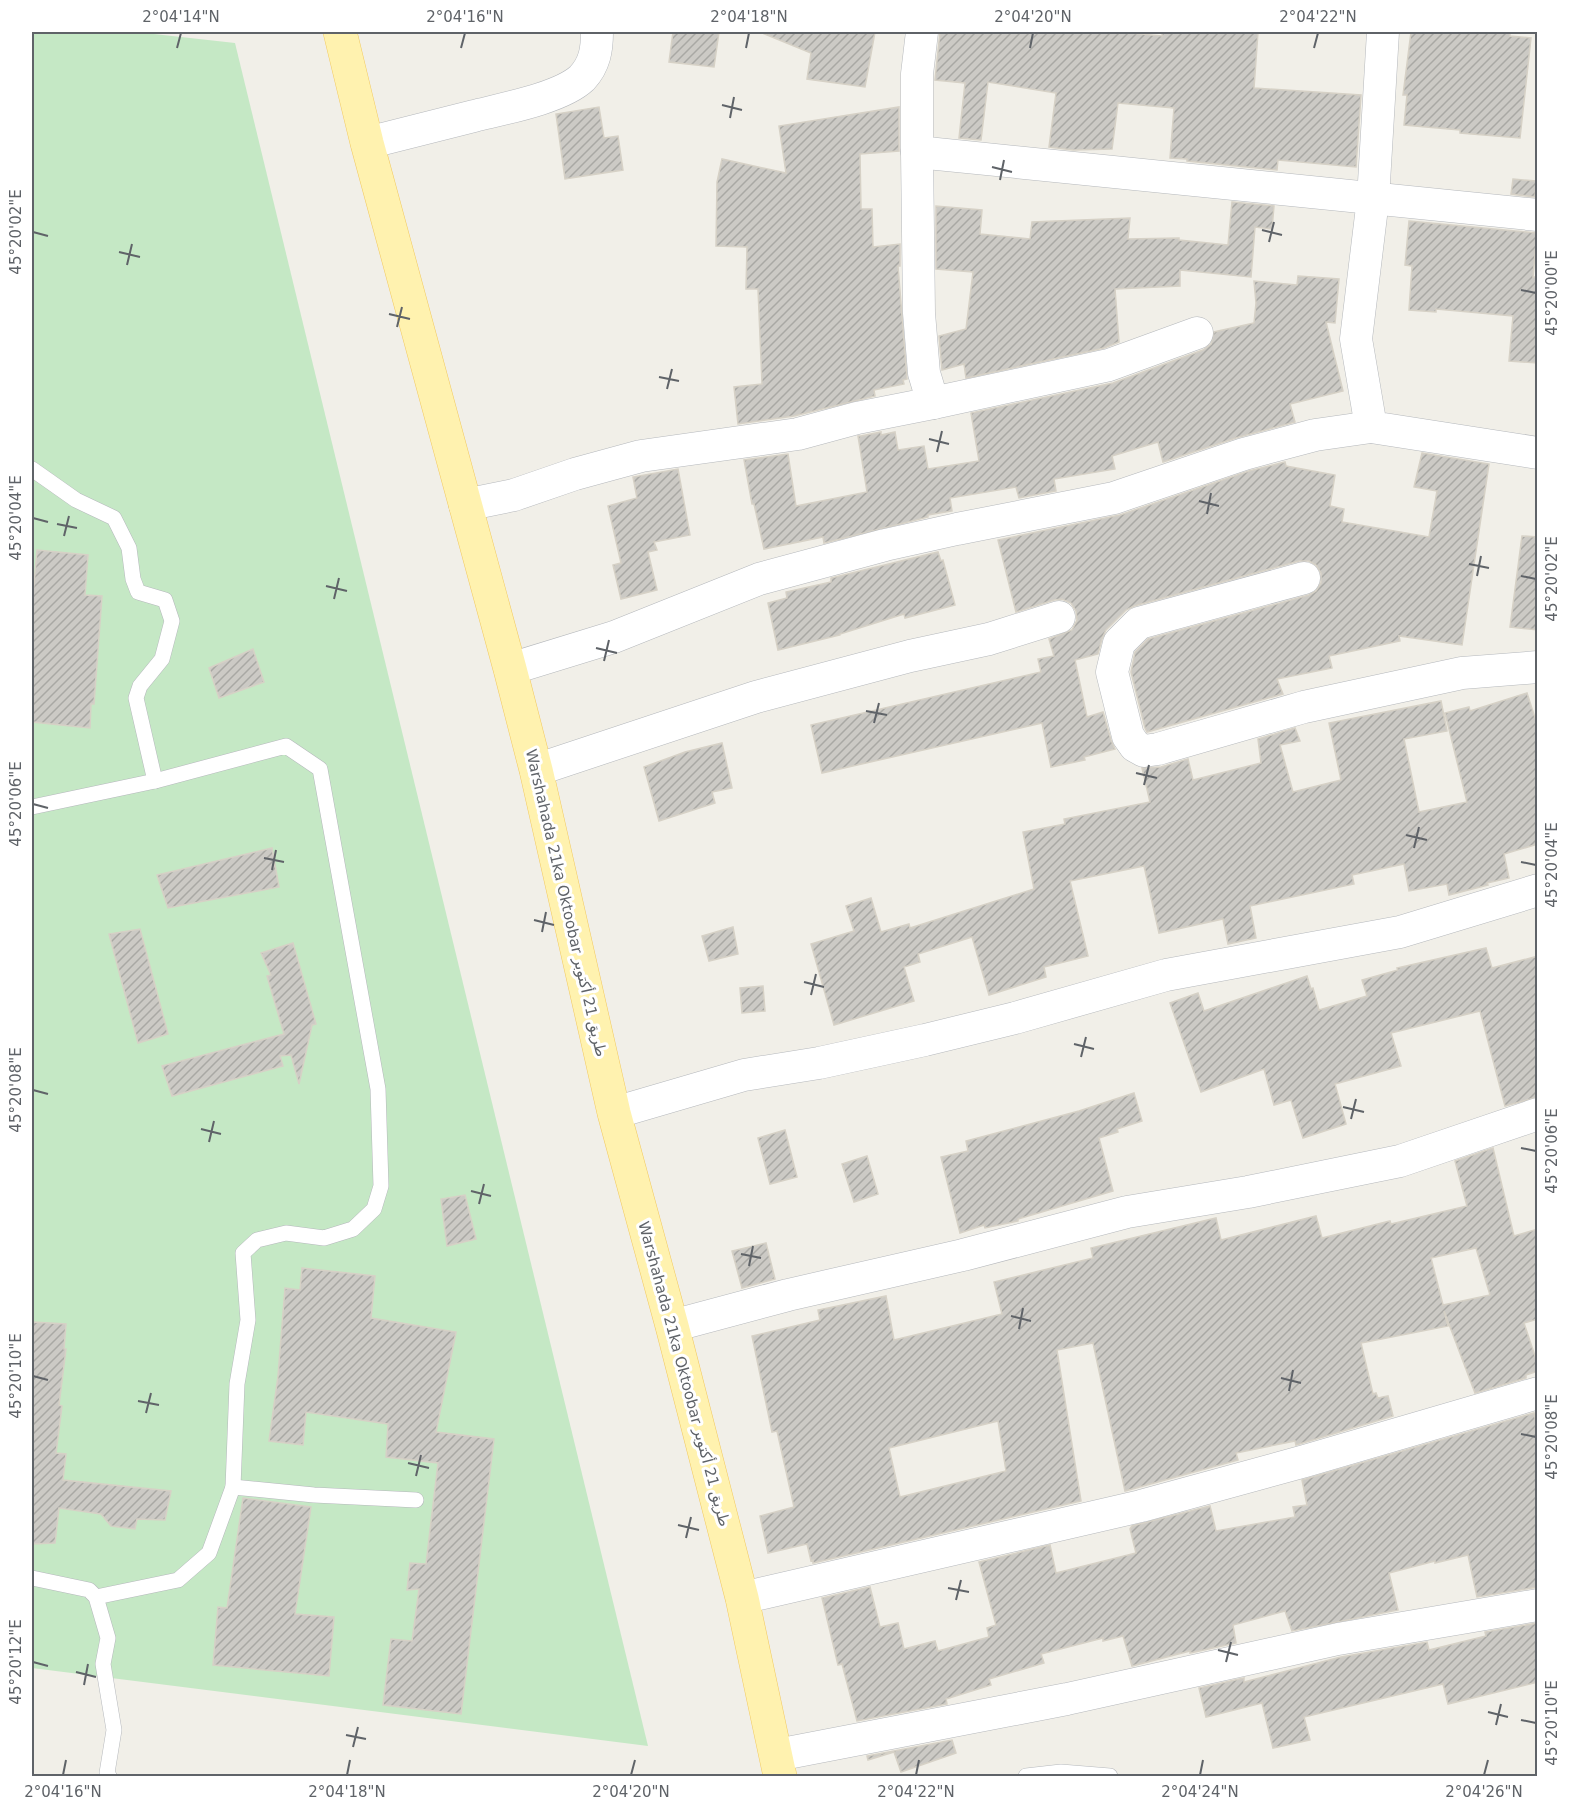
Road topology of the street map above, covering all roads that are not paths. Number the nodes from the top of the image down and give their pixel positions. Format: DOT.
graph roads {
  1 [pos="340,32"];
  2 [pos="597,32"];
  3 [pos="922,32"];
  4 [pos="1383,32"];
  5 [pos="367,143"];
  6 [pos="917,152"];
  7 [pos="1373,199"];
  8 [pos="1538,215"];
  9 [pos="1197,333"];
  10 [pos="933,404"];
  11 [pos="1371,427"];
  12 [pos="1538,453"];
  13 [pos="32,469"];
  14 [pos="465,505"];
  15 [pos="1304,578"];
  16 [pos="1059,617"];
  17 [pos="1538,667"];
  18 [pos="510,669"];
  19 [pos="536,770"];
  20 [pos="155,781"];
  21 [pos="32,807"];
  22 [pos="1538,890"];
  23 [pos="614,1113"];
  24 [pos="1538,1114"];
  25 [pos="672,1326"];
  26 [pos="1538,1393"];
  27 [pos="233,1487"];
  28 [pos="416,1500"];
  29 [pos="32,1578"];
  30 [pos="96,1597"];
  31 [pos="742,1598"];
  32 [pos="1538,1605"];
  33 [pos="779,1766"];
  34 [pos="109,1776"];
  35 [pos="1026,1776"];
  36 [pos="1110,1776"];
  1 -- 5 [label="main road, Warshahada 21ka Oktoobar طريق 21 أكتوبر"];
  2 -- 5 [label="street"];
  3 -- 6 [label="street"];
  4 -- 7 [label="street"];
  5 -- 14 [label="main road, Warshahada 21ka Oktoobar طريق 21 أكتوبر"];
  6 -- 7 [label="street"];
  6 -- 10 [label="street"];
  7 -- 8 [label="street"];
  7 -- 11 [label="street"];
  9 -- 10 [label="street"];
  10 -- 14 [label="street"];
  11 -- 12 [label="street"];
  11 -- 18 [label="street"];
  13 -- 20 [label="lane"];
  14 -- 18 [label="main road, Warshahada 21ka Oktoobar طريق 21 أكتوبر"];
  15 -- 17 [label="street"];
  16 -- 19 [label="street"];
  18 -- 19 [label="main road, Warshahada 21ka Oktoobar طريق 21 أكتوبر"];
  19 -- 23 [label="main road, Warshahada 21ka Oktoobar طريق 21 أكتوبر"];
  20 -- 21 [label="lane"];
  20 -- 27 [label="lane"];
  22 -- 23 [label="street"];
  23 -- 25 [label="main road, Warshahada 21ka Oktoobar طريق 21 أكتوبر"];
  24 -- 25 [label="street"];
  25 -- 31 [label="main road, Warshahada 21ka Oktoobar طريق 21 أكتوبر"];
  26 -- 31 [label="street"];
  27 -- 28 [label="lane"];
  27 -- 30 [label="lane"];
  29 -- 30 [label="lane"];
  30 -- 34 [label="lane"];
  31 -- 33 [label="main road, Warshahada 21ka Oktoobar طريق 21 أكتوبر"];
  32 -- 33 [label="street"];
  35 -- 36 [label="lane"];
}
